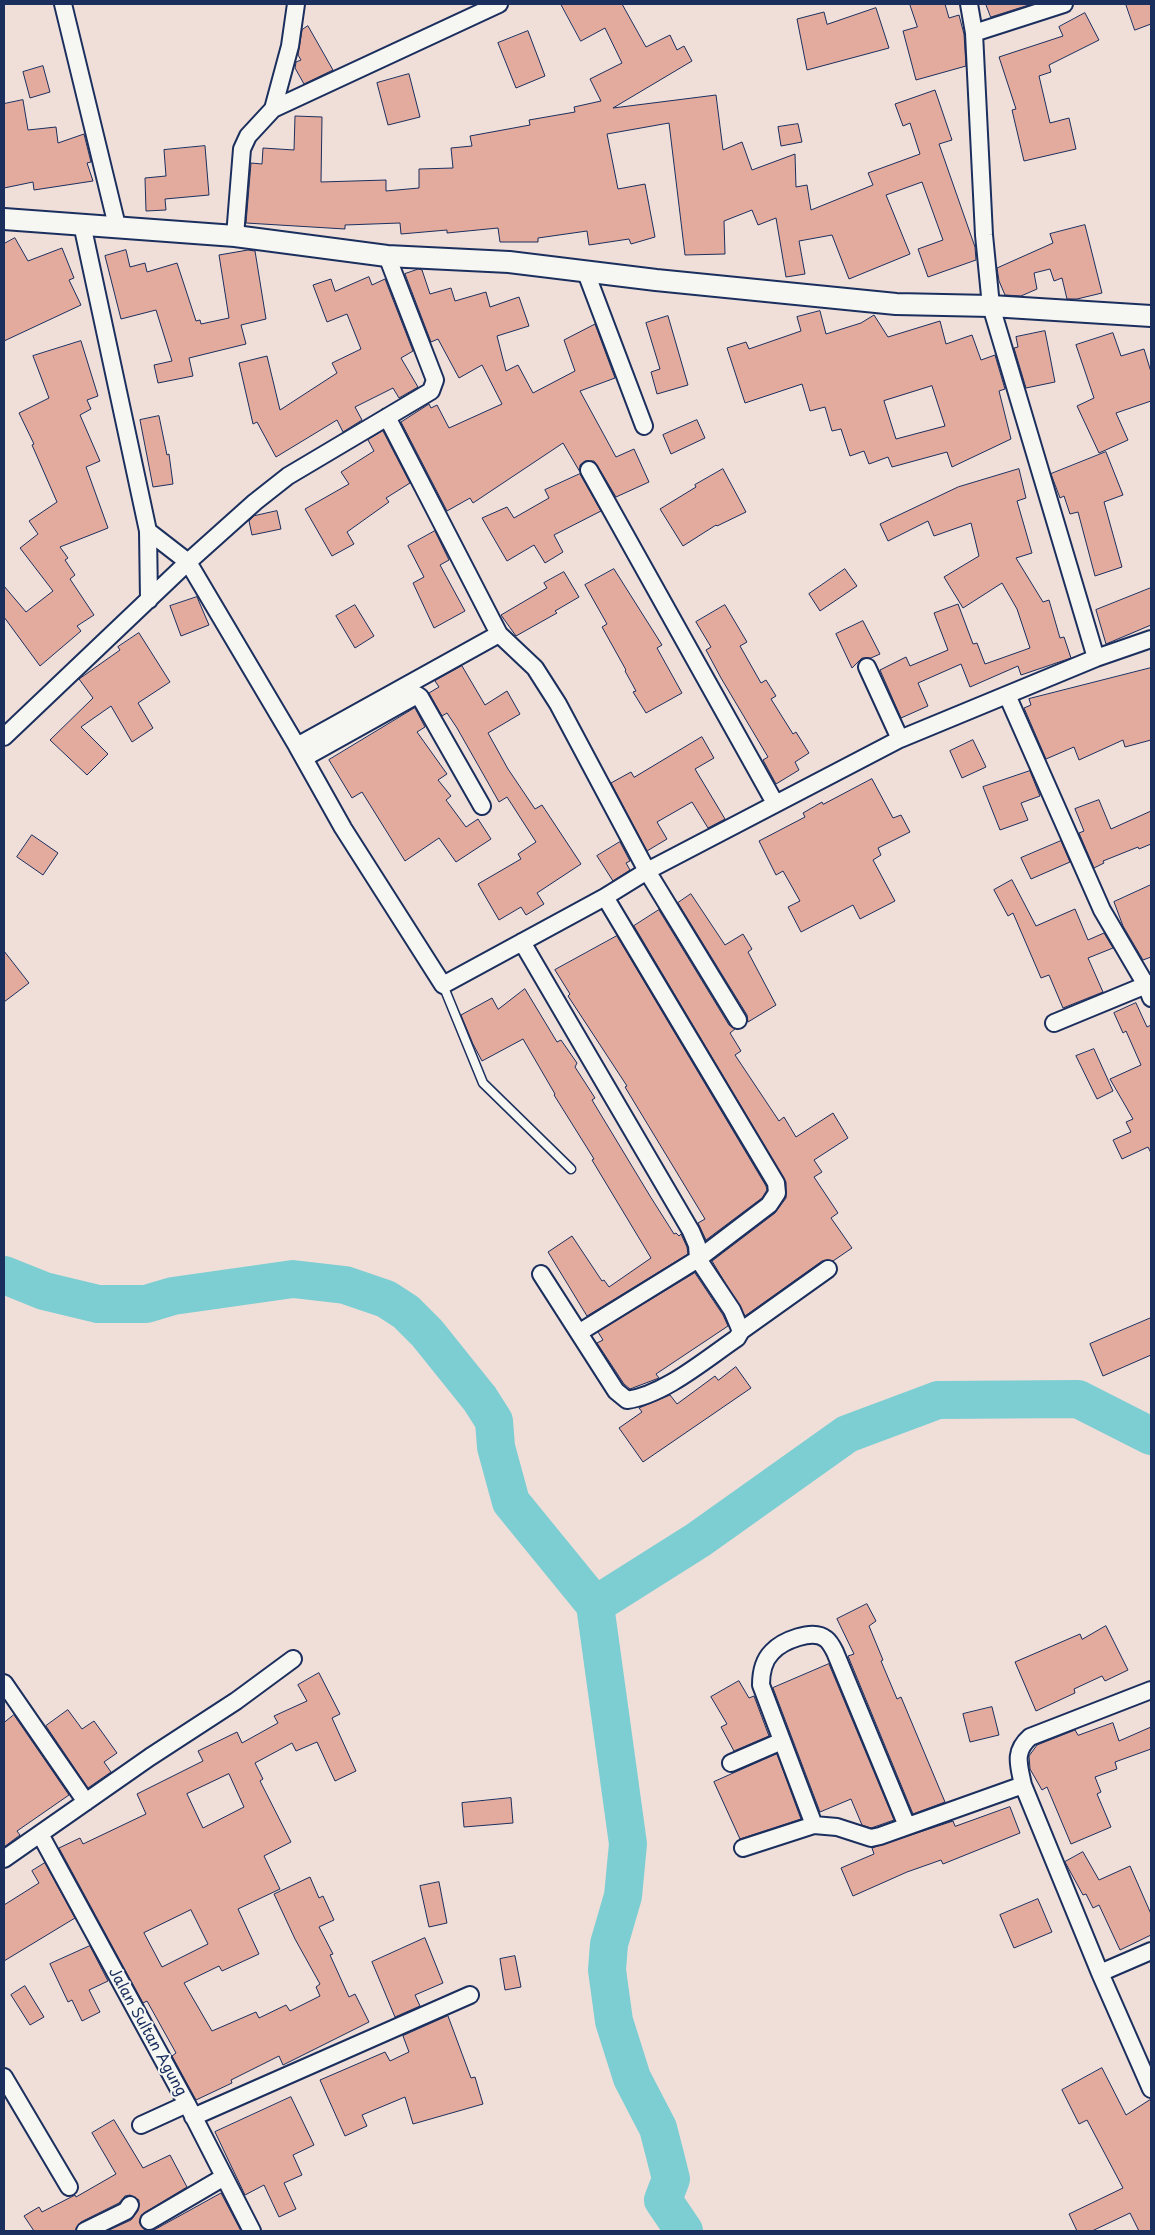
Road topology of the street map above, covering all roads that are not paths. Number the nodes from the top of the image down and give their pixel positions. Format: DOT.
graph roads {
  1 [pos="63,4"];
  2 [pos="296,4"];
  3 [pos="499,4"];
  4 [pos="969,4"];
  5 [pos="1064,4"];
  6 [pos="974,33"];
  7 [pos="273,109"];
  8 [pos="4,218"];
  9 [pos="82,224"];
  10 [pos="117,226"];
  11 [pos="235,236"];
  12 [pos="386,256"];
  13 [pos="585,270"];
  14 [pos="991,306"];
  15 [pos="1151,316"];
  16 [pos="387,417"];
  17 [pos="644,426"];
  18 [pos="589,470"];
  19 [pos="148,531"];
  20 [pos="188,562"];
  21 [pos="149,600"];
  22 [pos="500,634"];
  23 [pos="1151,639"];
  24 [pos="1096,658"];
  25 [pos="867,667"];
  26 [pos="1007,695"];
  27 [pos="4,737"];
  28 [pos="900,739"];
  29 [pos="301,752"];
  30 [pos="775,803"];
  31 [pos="482,806"];
  32 [pos="647,871"];
  33 [pos="605,897"];
  34 [pos="522,942"];
  35 [pos="443,985"];
  36 [pos="1150,989"];
  37 [pos="738,1020"];
  38 [pos="1054,1023"];
  39 [pos="571,1169"];
  40 [pos="698,1259"];
  41 [pos="828,1269"];
  42 [pos="541,1274"];
  43 [pos="741,1331"];
  44 [pos="580,1332"];
  45 [pos="293,1659"];
  46 [pos="4,1683"];
  47 [pos="1151,1690"];
  48 [pos="782,1742"];
  49 [pos="731,1763"];
  50 [pos="1023,1785"];
  51 [pos="86,1802"];
  52 [pos="814,1825"];
  53 [pos="907,1826"];
  54 [pos="40,1834"];
  55 [pos="743,1848"];
  56 [pos="4,1858"];
  57 [pos="1151,1952"];
  58 [pos="1100,1973"];
  59 [pos="470,1995"];
  60 [pos="4,2077"];
  61 [pos="1151,2089"];
  62 [pos="190,2110"];
  63 [pos="141,2125"];
  64 [pos="224,2178"];
  65 [pos="69,2187"];
  66 [pos="130,2205"];
  67 [pos="149,2221"];
  68 [pos="85,2231"];
  69 [pos="252,2231"];
  1 -- 10 [label="street"];
  2 -- 7 [label="street"];
  3 -- 7 [label="street"];
  4 -- 6 [label="street"];
  5 -- 6 [label="street"];
  6 -- 14 [label="street"];
  7 -- 11 [label="street"];
  8 -- 9 [label="street"];
  9 -- 10 [label="street"];
  9 -- 19 [label="street"];
  10 -- 11 [label="street"];
  11 -- 12 [label="street"];
  12 -- 13 [label="street"];
  12 -- 16 [label="street"];
  13 -- 14 [label="street"];
  13 -- 17 [label="street"];
  14 -- 15 [label="street"];
  14 -- 24 [label="street"];
  16 -- 20 [label="street"];
  16 -- 22 [label="street"];
  18 -- 30 [label="street"];
  19 -- 20 [label="street"];
  19 -- 21 [label="street"];
  20 -- 21 [label="street"];
  20 -- 29 [label="street"];
  21 -- 27 [label="street"];
  22 -- 29 [label="street"];
  22 -- 32 [label="street"];
  23 -- 24 [label="street"];
  24 -- 26 [label="street"];
  25 -- 28 [label="street"];
  26 -- 28 [label="street"];
  26 -- 36 [label="street"];
  28 -- 30 [label="street"];
  29 -- 31 [label="street"];
  29 -- 35 [label="street"];
  30 -- 32 [label="street"];
  32 -- 33 [label="street"];
  32 -- 37 [label="street"];
  33 -- 34 [label="street"];
  33 -- 40 [label="street"];
  34 -- 35 [label="street"];
  34 -- 40 [label="street"];
  35 -- 39 [label="lane"];
  36 -- 38 [label="street"];
  40 -- 43 [label="street"];
  40 -- 44 [label="street"];
  41 -- 43 [label="street"];
  42 -- 44 [label="street"];
  43 -- 44 [label="street"];
  45 -- 51 [label="street"];
  46 -- 51 [label="street"];
  47 -- 50 [label="street"];
  48 -- 49 [label="street"];
  48 -- 52 [label="street"];
  48 -- 53 [label="street"];
  50 -- 53 [label="street"];
  50 -- 58 [label="street"];
  51 -- 54 [label="street"];
  52 -- 53 [label="street"];
  52 -- 55 [label="street"];
  54 -- 56 [label="street"];
  54 -- 62 [label="street, Jalan Sultan Agung"];
  57 -- 58 [label="street"];
  58 -- 61 [label="street"];
  59 -- 62 [label="street"];
  60 -- 65 [label="street"];
  62 -- 63 [label="street"];
  62 -- 64 [label="street, Jalan Sultan Agung"];
  64 -- 67 [label="street"];
  64 -- 69 [label="street, Jalan Sultan Agung"];
  66 -- 68 [label="street"];
}
